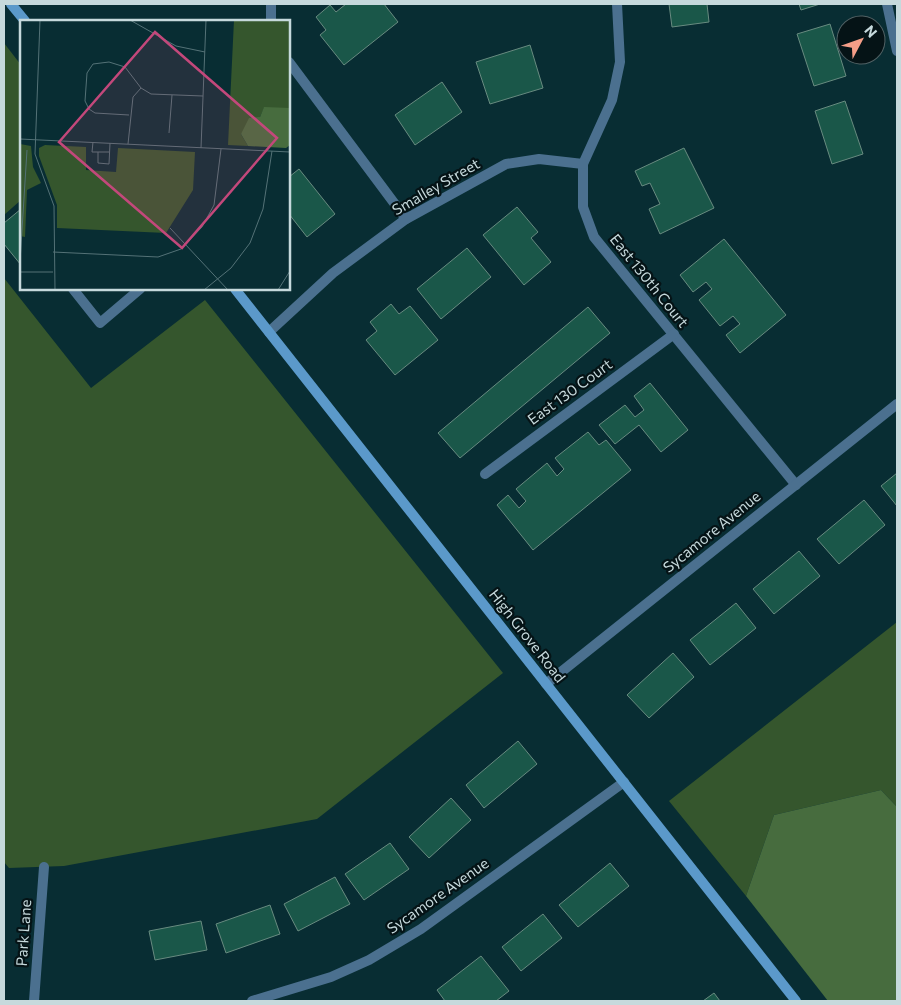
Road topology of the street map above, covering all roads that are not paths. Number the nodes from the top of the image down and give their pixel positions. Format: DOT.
graph roads {
  1 [pos="11,4"];
  2 [pos="271,4"];
  3 [pos="617,4"];
  4 [pos="887,4"];
  5 [pos="23,20"];
  6 [pos="271,20"];
  7 [pos="897,51"];
  8 [pos="290,63"];
  9 [pos="584,164"];
  10 [pos="406,219"];
  11 [pos="78,290"];
  12 [pos="139,290"];
  13 [pos="236,290"];
  14 [pos="269,332"];
  15 [pos="674,334"];
  16 [pos="897,404"];
  17 [pos="485,474"];
  18 [pos="796,485"];
  19 [pos="546,684"];
  20 [pos="624,782"];
  21 [pos="44,867"];
  22 [pos="34,1001"];
  23 [pos="252,1001"];
  24 [pos="796,1001"];
  1 -- 5 [label="main road"];
  2 -- 6 [label="street"];
  3 -- 9 [label="street, East 130th Court"];
  4 -- 7 [label="street"];
  8 -- 10 [label="street"];
  9 -- 10 [label="street, Smalley Street"];
  9 -- 15 [label="street, East 130th Court"];
  10 -- 14 [label="street, Smalley Street"];
  11 -- 12 [label="street"];
  13 -- 14 [label="main road, High Grove Road"];
  14 -- 19 [label="main road, High Grove Road"];
  15 -- 17 [label="street, East 130 Court"];
  15 -- 18 [label="street, East 130th Court"];
  16 -- 18 [label="street, Sycamore Avenue"];
  18 -- 19 [label="street, Sycamore Avenue"];
  19 -- 20 [label="main road, High Grove Road"];
  20 -- 23 [label="street, Sycamore Avenue"];
  20 -- 24 [label="main road, High Grove Road"];
  21 -- 22 [label="street, Park Lane"];
}
